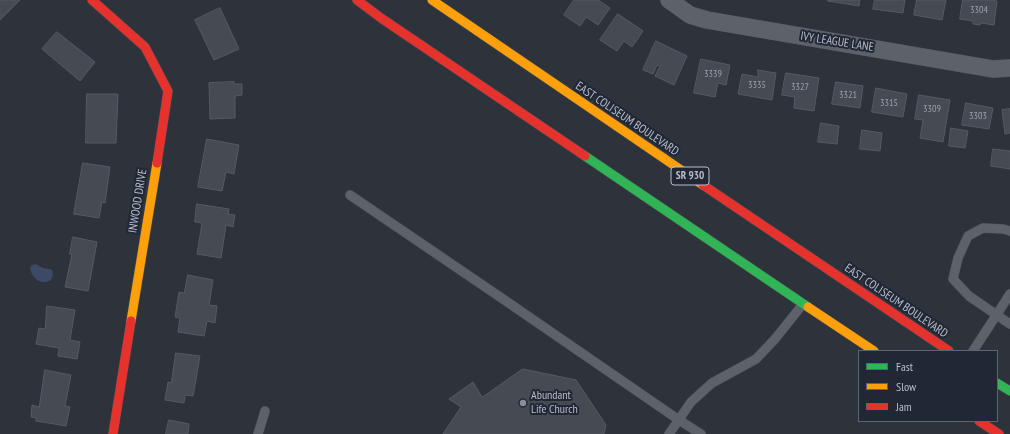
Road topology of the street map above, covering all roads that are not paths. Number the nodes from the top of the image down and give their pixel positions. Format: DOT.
graph roads {
  1 [pos="92,0"];
  2 [pos="357,0"];
  3 [pos="432,0"];
  4 [pos="669,0"];
  5 [pos="1010,68"];
  6 [pos="350,195"];
  7 [pos="1010,231"];
  8 [pos="1010,294"];
  9 [pos="803,304"];
  10 [pos="996,315"];
  11 [pos="1010,324"];
  12 [pos="872,350"];
  13 [pos="948,350"];
  14 [pos="974,350"];
  15 [pos="998,384"];
  16 [pos="1010,391"];
  17 [pos="265,411"];
  18 [pos="679,420"];
  19 [pos="981,422"];
  20 [pos="113,434"];
  21 [pos="258,434"];
  22 [pos="669,434"];
  23 [pos="701,434"];
  24 [pos="999,434"];
  1 -- 20 [label="main road, INWOOD DRIVE"];
  2 -- 9 [label="main road"];
  3 -- 13 [label="main road, EAST COLISEUM BOULEVARD / SR 930"];
  4 -- 5 [label="street, IVY LEAGUE LANE"];
  6 -- 18 [label="lane"];
  7 -- 10 [label="lane"];
  8 -- 10 [label="lane"];
  9 -- 12 [label="main road"];
  9 -- 18 [label="lane"];
  10 -- 11 [label="lane"];
  10 -- 14 [label="lane"];
  15 -- 16 [label="main road"];
  17 -- 21 [label="lane"];
  18 -- 22 [label="lane"];
  18 -- 23 [label="lane"];
  19 -- 24 [label="main road"];
}
